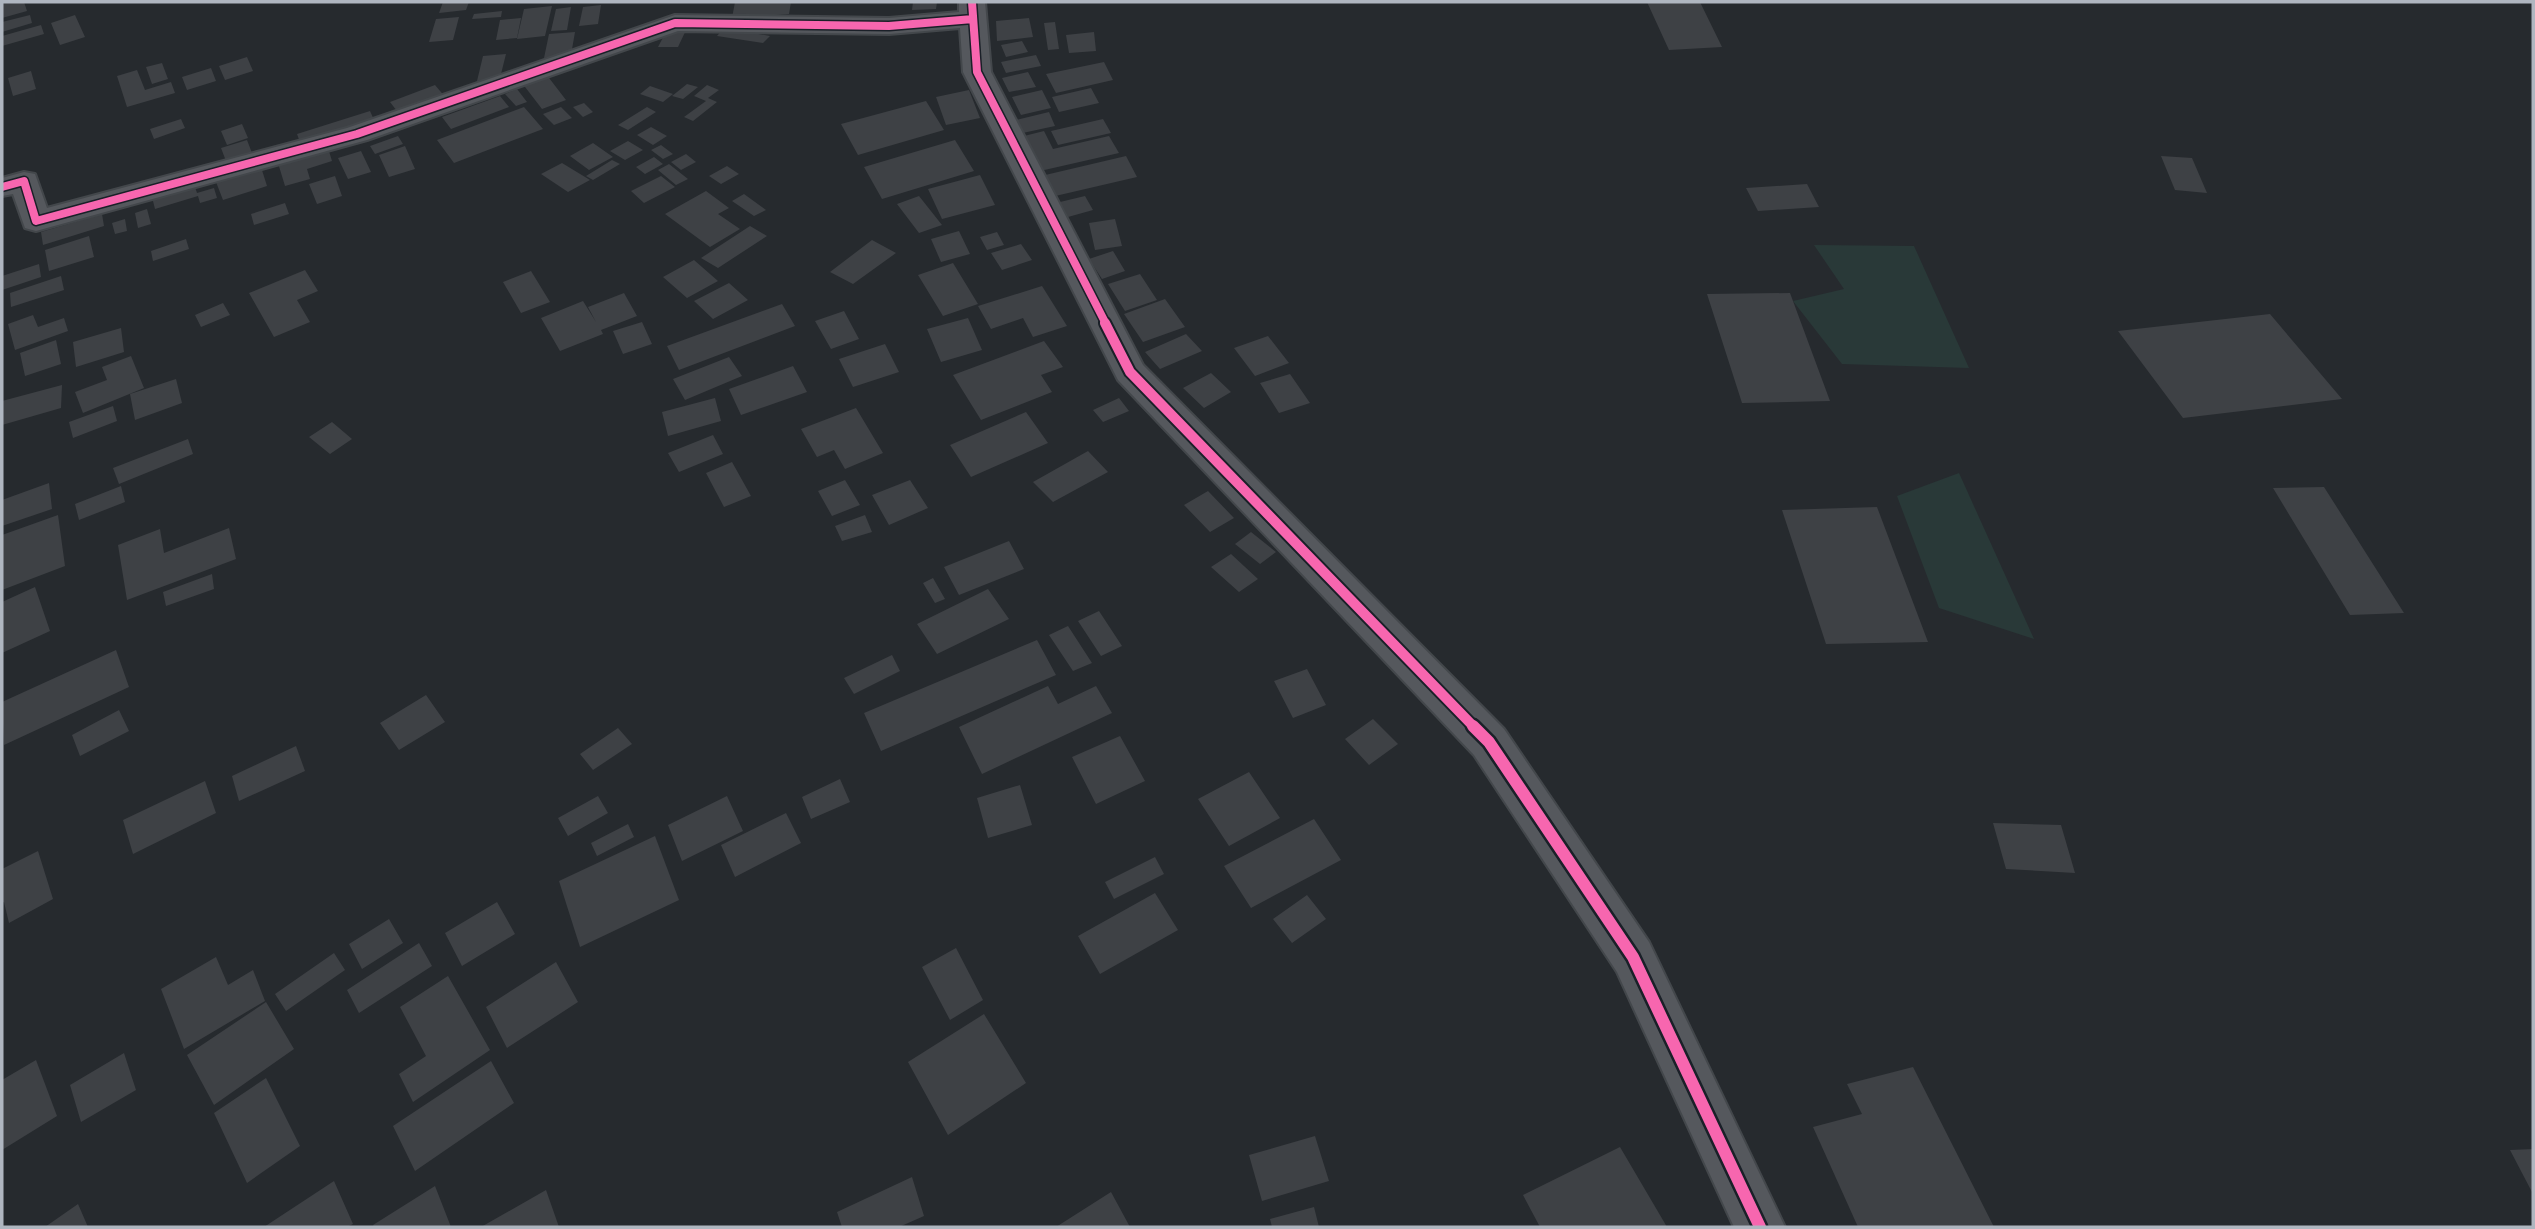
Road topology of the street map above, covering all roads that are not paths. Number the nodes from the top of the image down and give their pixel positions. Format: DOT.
graph roads {
  1 [pos="972,10"];
  2 [pos="2,187"];
  3 [pos="1760,1227"];
  1 -- 2 [label="street"];
  1 -- 3 [label="street"];
}
